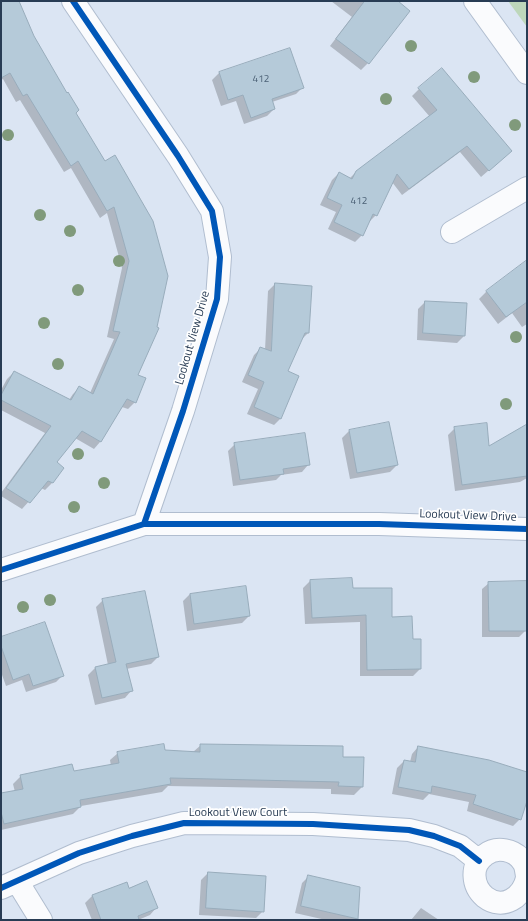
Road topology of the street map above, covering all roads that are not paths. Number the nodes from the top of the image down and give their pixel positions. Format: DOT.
graph roads {
  1 [pos="73,1"];
  2 [pos="475,1"];
  3 [pos="527,73"];
  4 [pos="527,188"];
  5 [pos="452,232"];
  6 [pos="144,524"];
  7 [pos="527,529"];
  8 [pos="1,570"];
  9 [pos="479,861"];
  10 [pos="527,877"];
  11 [pos="9,885"];
  12 [pos="40,920"];
  1 -- 6 [label="street, Lookout View Drive"];
  2 -- 3 [label="street"];
  4 -- 5 [label="street"];
  6 -- 7 [label="street, Lookout View Drive"];
  6 -- 8 [label="street, Lookout View Drive"];
  9 -- 10 [label="street"];
  9 -- 10 [label="street"];
  9 -- 11 [label="street, Lookout View Court"];
  11 -- 12 [label="street"];
}
